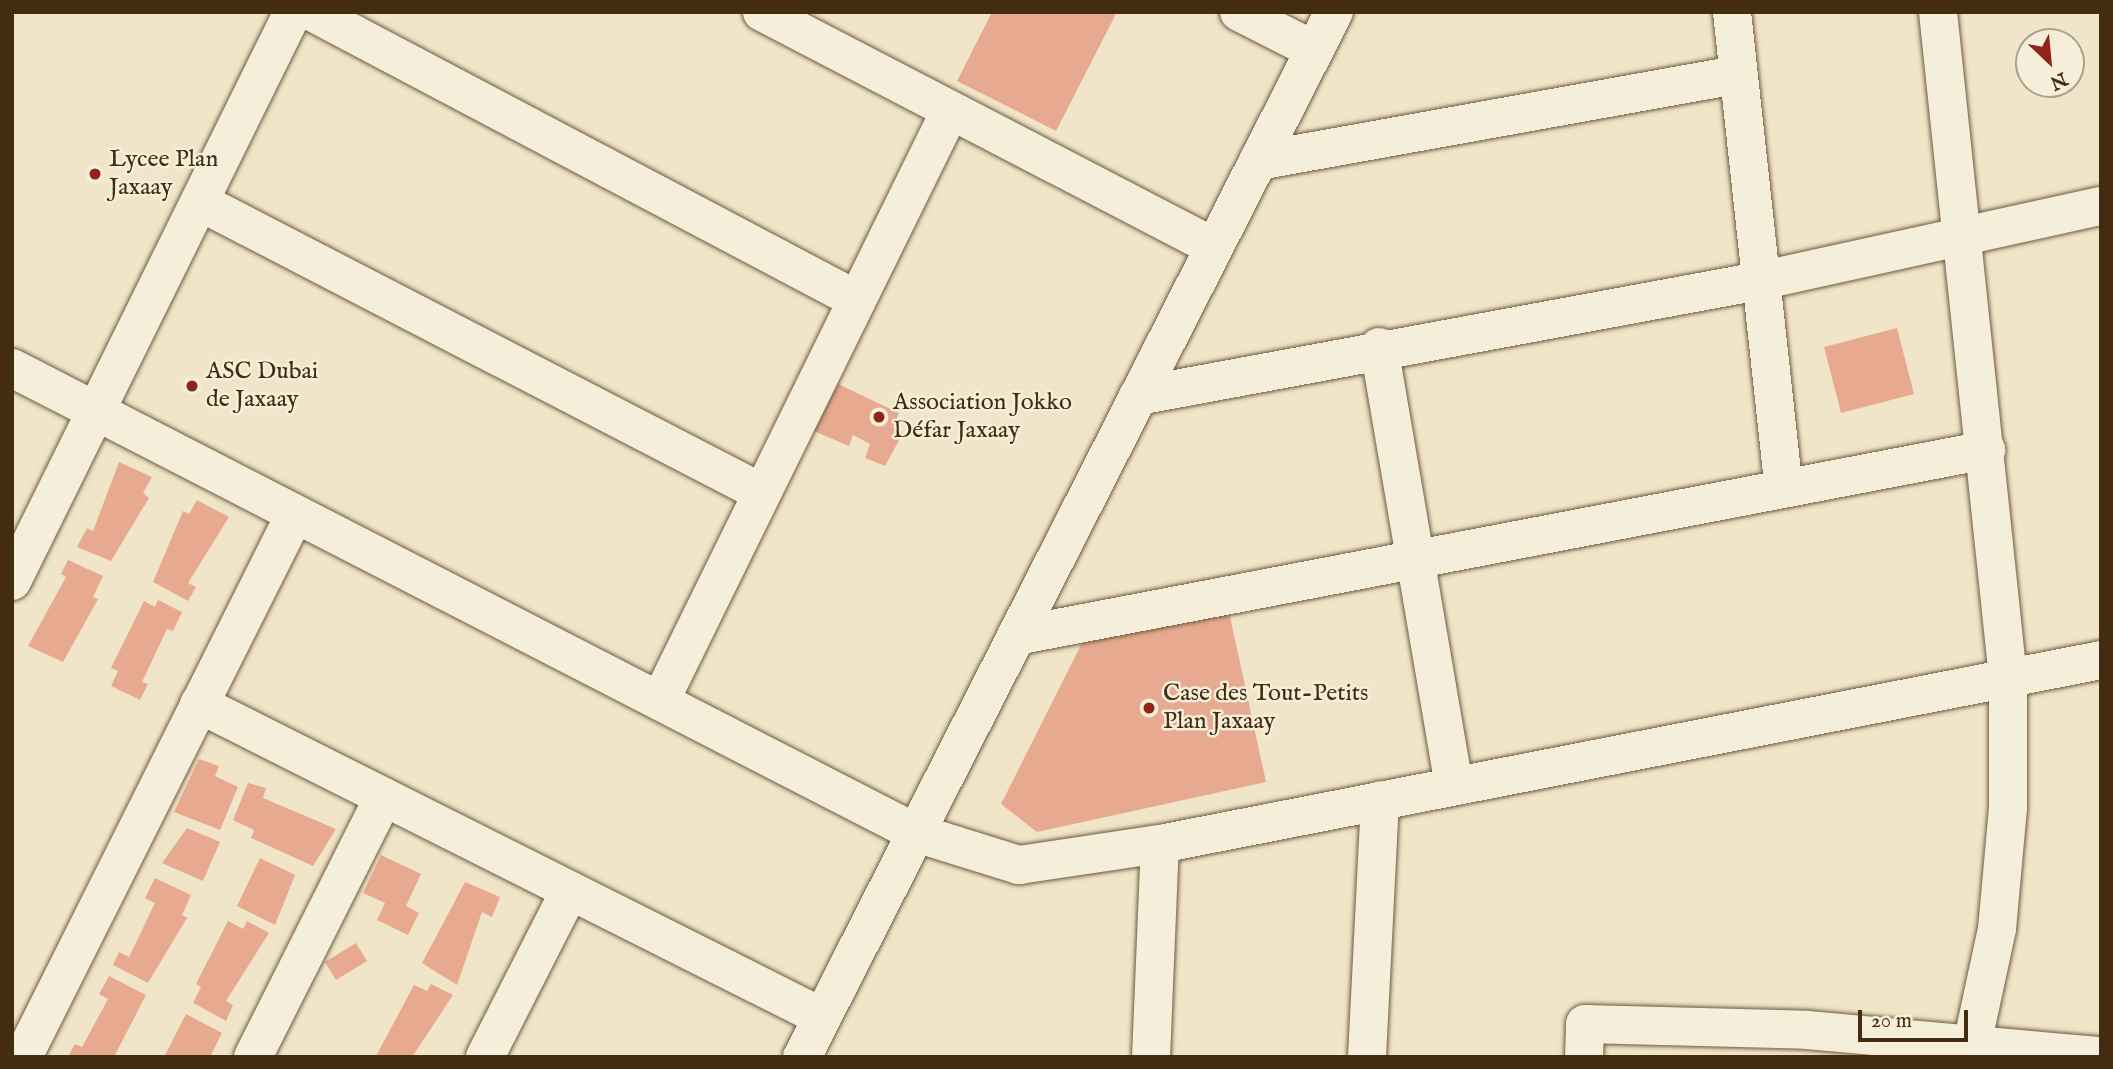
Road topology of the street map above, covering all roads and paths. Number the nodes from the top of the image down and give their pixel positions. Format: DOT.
graph roads {
  1 [pos="293,12"];
  2 [pos="312,12"];
  3 [pos="1239,12"];
  4 [pos="1334,12"];
  5 [pos="1732,12"];
  6 [pos="1938,12"];
  7 [pos="763,13"];
  8 [pos="1314,50"];
  9 [pos="1738,75"];
  10 [pos="950,111"];
  11 [pos="1258,161"];
  12 [pos="200,202"];
  13 [pos="2101,206"];
  14 [pos="1961,234"];
  15 [pos="1214,247"];
  16 [pos="1759,281"];
  17 [pos="857,300"];
  18 [pos="1379,347"];
  19 [pos="12,368"];
  20 [pos="1138,396"];
  21 [pos="96,411"];
  22 [pos="1986,450"];
  23 [pos="1784,488"];
  24 [pos="762,492"];
  25 [pos="295,514"];
  26 [pos="1416,557"];
  27 [pos="12,581"];
  28 [pos="1016,636"];
  29 [pos="2101,660"];
  30 [pos="2008,678"];
  31 [pos="660,701"];
  32 [pos="200,704"];
  33 [pos="1454,786"];
  34 [pos="384,797"];
  35 [pos="1380,800"];
  36 [pos="916,833"];
  37 [pos="1160,844"];
  38 [pos="570,891"];
  39 [pos="822,1017"];
  40 [pos="1806,1044"];
  41 [pos="1971,1049"];
  42 [pos="2101,1056"];
  43 [pos="23,1057"];
  44 [pos="253,1057"];
  45 [pos="485,1057"];
  46 [pos="802,1057"];
  47 [pos="1151,1057"];
  48 [pos="1367,1057"];
  49 [pos="1584,1057"];
  1 -- 12 [label="street"];
  2 -- 17 [label="street"];
  3 -- 8 [label="street"];
  4 -- 8 [label="street"];
  5 -- 9 [label="street"];
  6 -- 14 [label="street"];
  7 -- 10 [label="street"];
  8 -- 11 [label="street"];
  9 -- 11 [label="street"];
  9 -- 16 [label="street"];
  10 -- 15 [label="street"];
  10 -- 17 [label="street"];
  11 -- 15 [label="street"];
  12 -- 21 [label="street"];
  12 -- 24 [label="street"];
  13 -- 14 [label="street"];
  14 -- 16 [label="street"];
  14 -- 22 [label="street"];
  15 -- 20 [label="street"];
  16 -- 18 [label="street"];
  16 -- 23 [label="street"];
  17 -- 24 [label="street"];
  18 -- 20 [label="street"];
  18 -- 26 [label="street"];
  19 -- 21 [label="street"];
  20 -- 28 [label="street"];
  21 -- 25 [label="street"];
  21 -- 27 [label="street"];
  22 -- 23 [label="street"];
  22 -- 30 [label="street"];
  23 -- 26 [label="street"];
  24 -- 31 [label="street"];
  25 -- 31 [label="street"];
  25 -- 32 [label="street"];
  26 -- 28 [label="street"];
  26 -- 33 [label="street"];
  28 -- 36 [label="street"];
  29 -- 30 [label="street"];
  30 -- 33 [label="street"];
  30 -- 41 [label="street"];
  31 -- 36 [label="street"];
  32 -- 34 [label="street"];
  32 -- 43 [label="street"];
  33 -- 35 [label="street"];
  34 -- 38 [label="street"];
  34 -- 44 [label="street"];
  35 -- 37 [label="street"];
  35 -- 48 [label="street"];
  36 -- 37 [label="street"];
  36 -- 39 [label="street"];
  37 -- 47 [label="street"];
  38 -- 39 [label="street"];
  38 -- 45 [label="street"];
  39 -- 46 [label="street"];
  40 -- 41 [label="street"];
  40 -- 49 [label="street"];
  41 -- 42 [label="street"];
}
